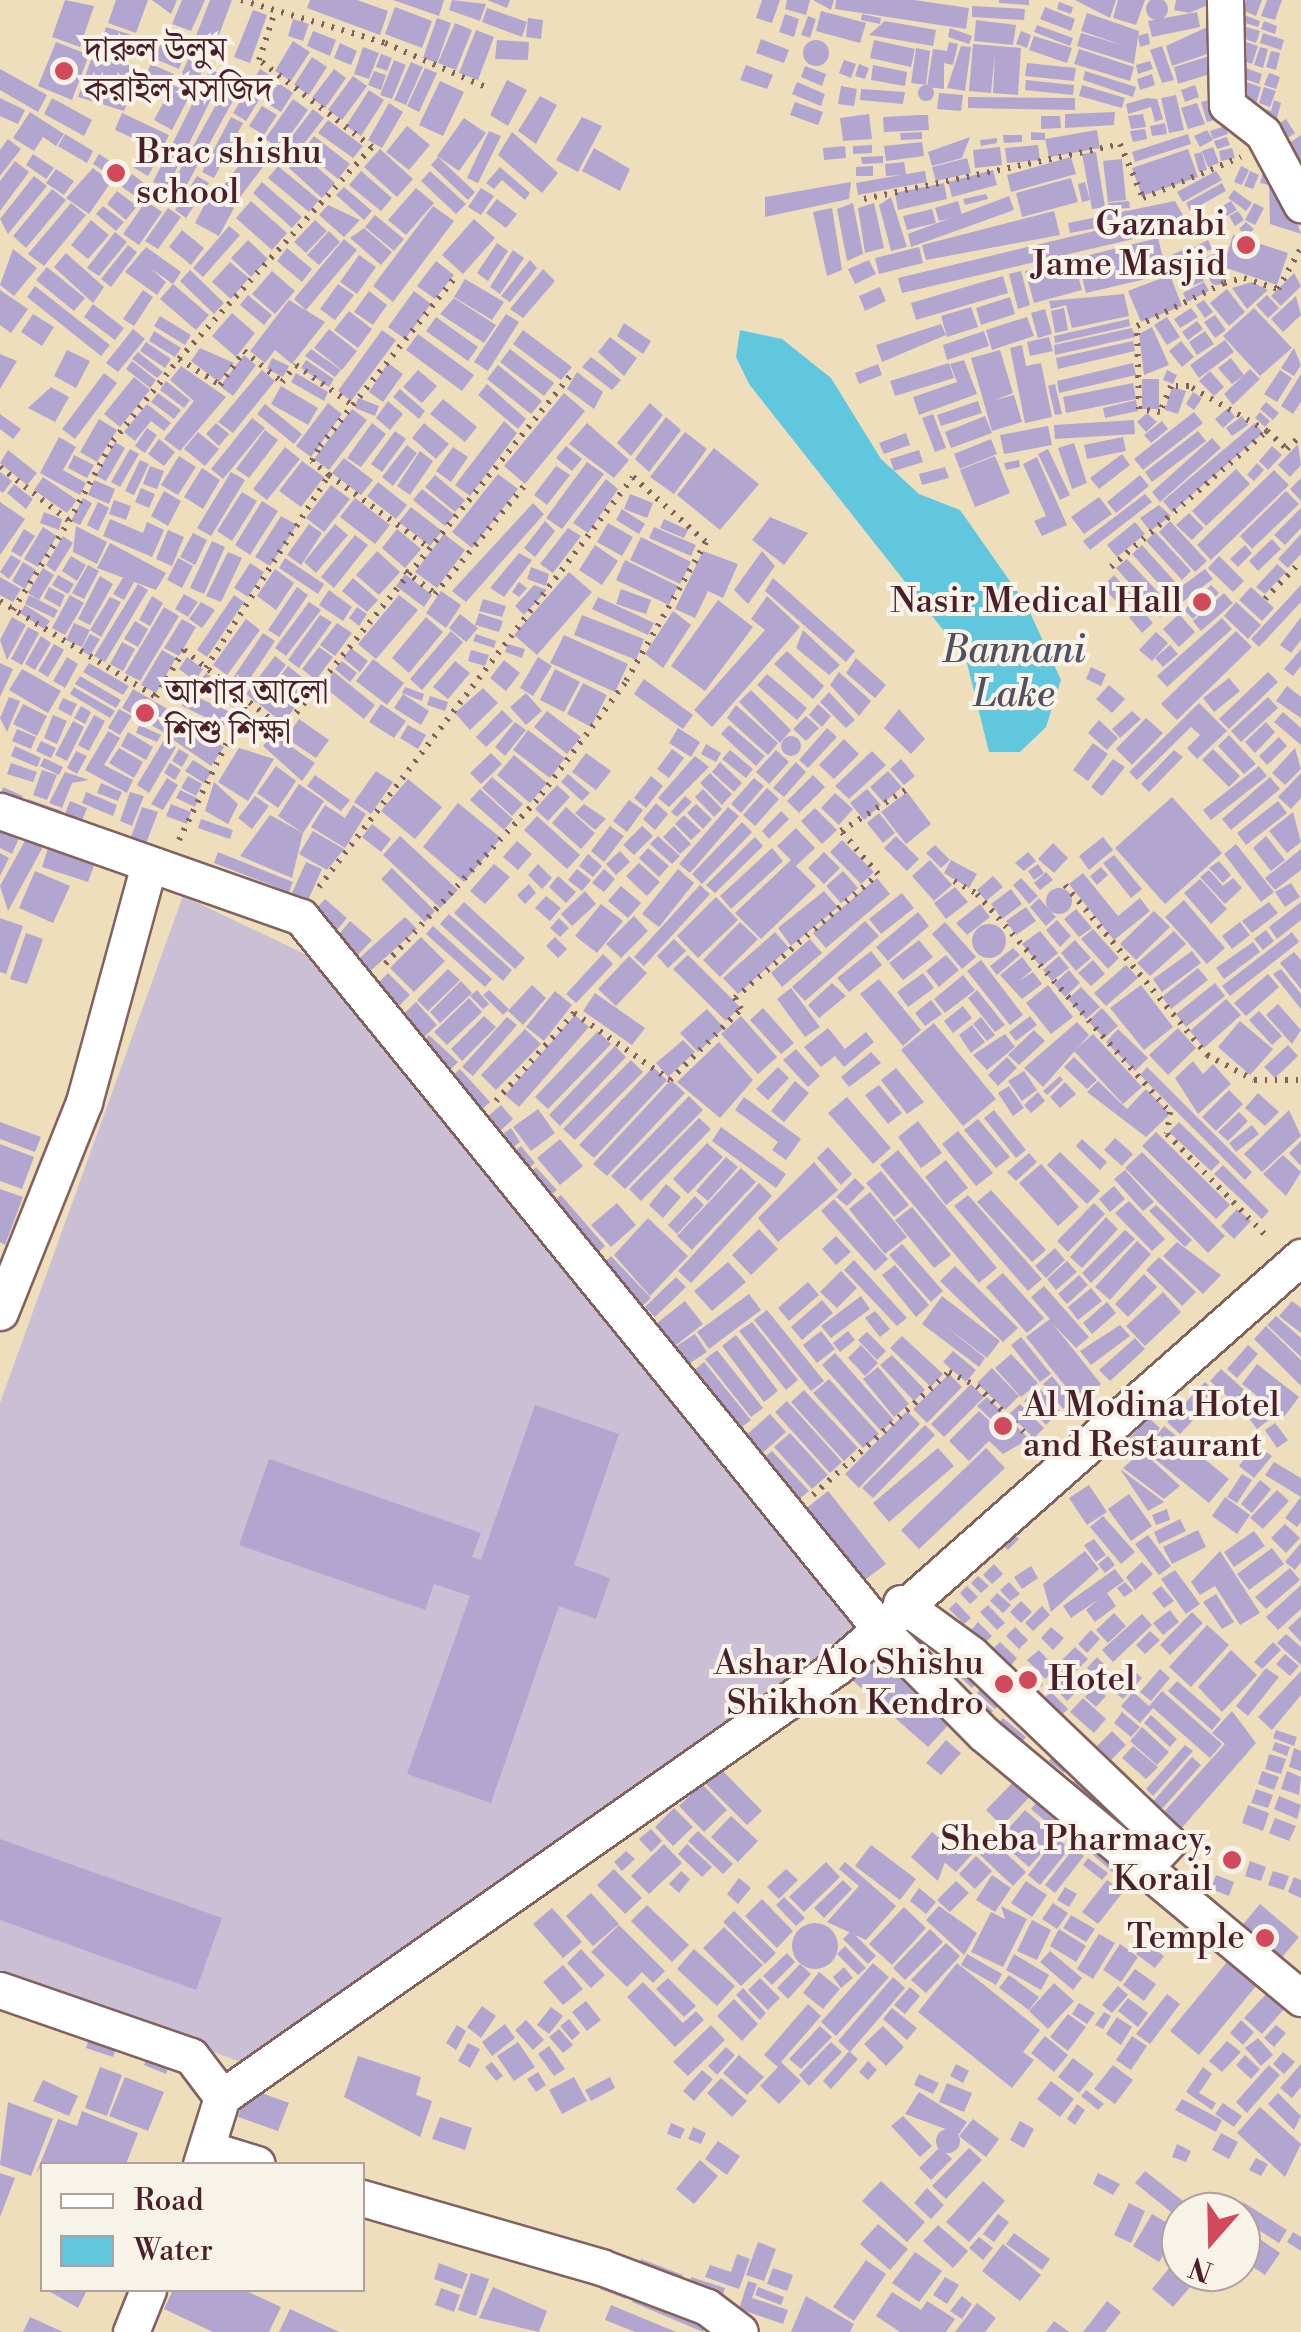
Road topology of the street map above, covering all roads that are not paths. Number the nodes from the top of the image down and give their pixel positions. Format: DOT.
graph roads {
  1 [pos="1226,0"];
  2 [pos="1301,204"];
  3 [pos="0,811"];
  4 [pos="157,866"];
  5 [pos="1297,1260"];
  6 [pos="0,1312"];
  7 [pos="891,1617"];
  8 [pos="1144,1868"];
  9 [pos="0,1990"];
  10 [pos="1301,1998"];
  11 [pos="222,2097"];
  12 [pos="204,2157"];
  13 [pos="243,2162"];
  14 [pos="365,2199"];
  15 [pos="147,2292"];
  16 [pos="130,2332"];
  17 [pos="740,2332"];
  1 -- 2 [label="street"];
  3 -- 4 [label="street"];
  4 -- 6 [label="street"];
  4 -- 7 [label="street"];
  5 -- 7 [label="street"];
  7 -- 8 [label="street"];
  7 -- 8 [label="street"];
  7 -- 11 [label="street"];
  8 -- 10 [label="street"];
  9 -- 11 [label="street"];
  11 -- 12 [label="street"];
  12 -- 13 [label="street"];
  14 -- 17 [label="street"];
  15 -- 16 [label="street"];
}
